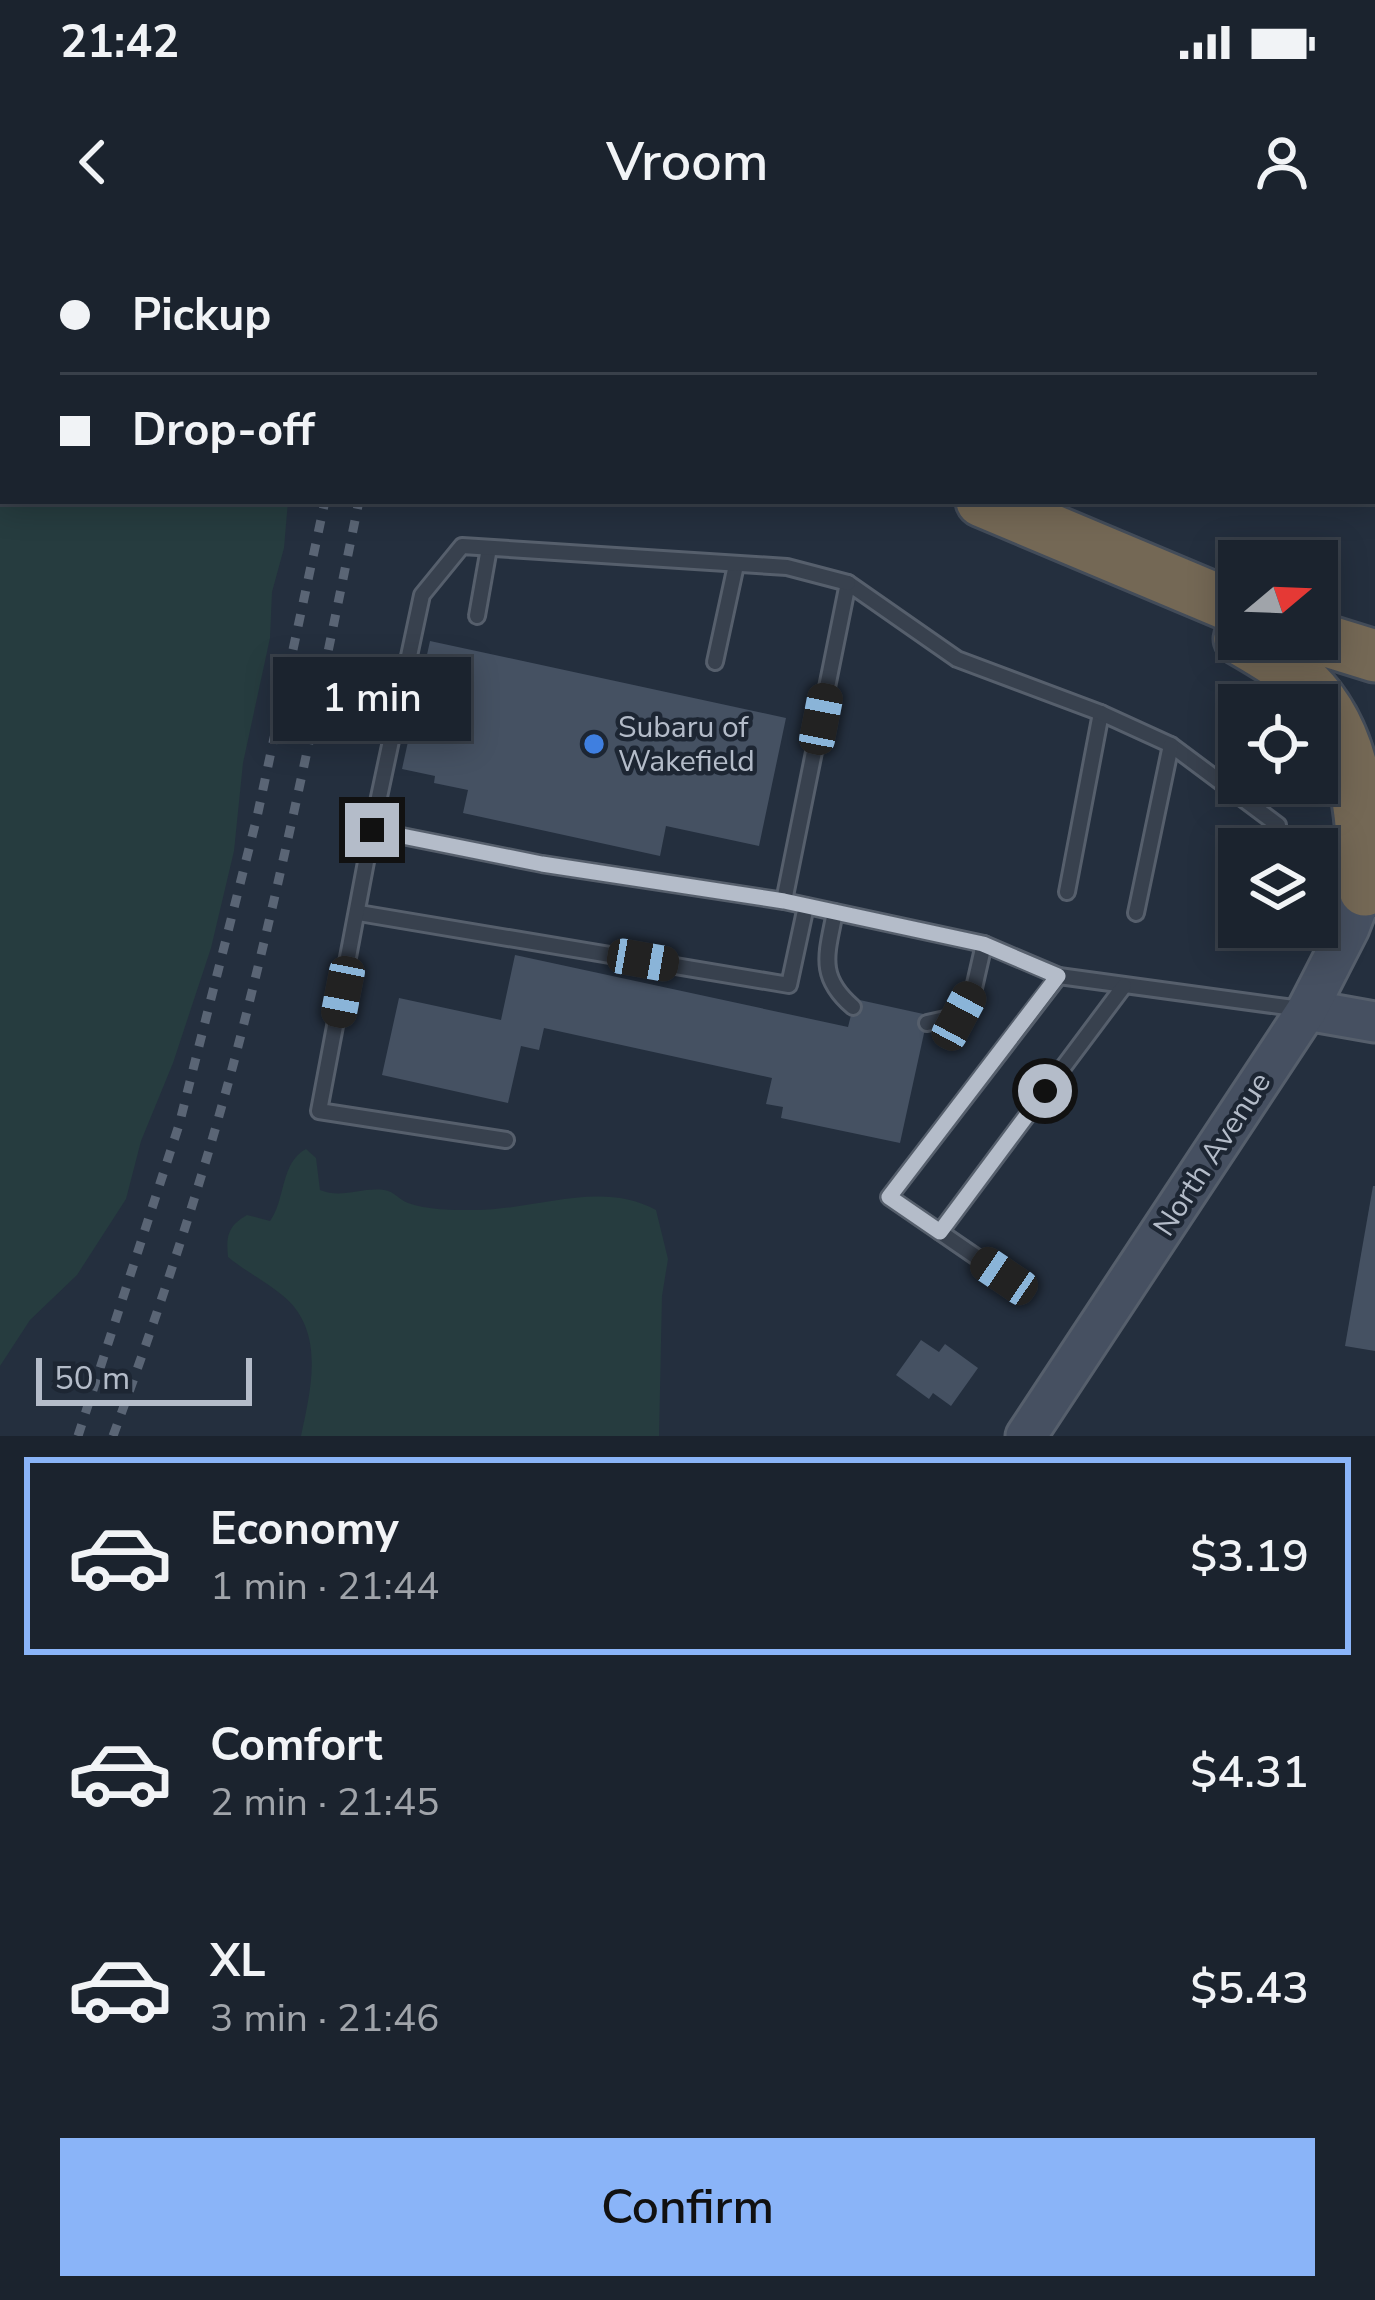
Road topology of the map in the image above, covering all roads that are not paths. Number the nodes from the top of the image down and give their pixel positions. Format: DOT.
graph roads {
  1 [pos="989,504"];
  2 [pos="1082,546"];
  3 [pos="489,548"];
  4 [pos="736,565"];
  5 [pos="848,584"];
  6 [pos="1218,601"];
  7 [pos="476,616"];
  8 [pos="1218,626"];
  9 [pos="1338,645"];
  10 [pos="1375,656"];
  11 [pos="1272,660"];
  12 [pos="715,662"];
  13 [pos="1101,713"];
  14 [pos="1171,745"];
  15 [pos="1278,828"];
  16 [pos="372,830"];
  17 [pos="1372,876"];
  18 [pos="1067,892"];
  19 [pos="784,901"];
  20 [pos="806,906"];
  21 [pos="835,912"];
  22 [pos="359,913"];
  23 [pos="1136,913"];
  24 [pos="983,944"];
  25 [pos="1058,976"];
  26 [pos="1124,986"];
  27 [pos="853,1006"];
  28 [pos="1307,1010"];
  29 [pos="1375,1022"];
  30 [pos="927,1023"];
  31 [pos="506,1140"];
  32 [pos="940,1232"];
  33 [pos="1004,1276"];
  34 [pos="1026,1436"];
  1 -- 2 [label="highway"];
  2 -- 6 [label="highway"];
  2 -- 8 [label="highway"];
  3 -- 4 [label="lane"];
  3 -- 7 [label="lane"];
  3 -- 16 [label="lane"];
  4 -- 5 [label="lane"];
  4 -- 12 [label="lane"];
  5 -- 13 [label="lane"];
  5 -- 19 [label="lane"];
  9 -- 10 [label="highway"];
  11 -- 17 [label="highway"];
  13 -- 14 [label="lane"];
  13 -- 18 [label="lane"];
  14 -- 15 [label="lane"];
  14 -- 23 [label="lane"];
  16 -- 19 [label="lane"];
  16 -- 22 [label="lane"];
  17 -- 28 [label="street, North Avenue"];
  19 -- 20 [label="lane"];
  20 -- 21 [label="lane"];
  20 -- 22 [label="lane"];
  21 -- 24 [label="lane"];
  21 -- 27 [label="lane"];
  22 -- 31 [label="lane"];
  24 -- 25 [label="lane"];
  24 -- 30 [label="lane"];
  25 -- 26 [label="lane"];
  25 -- 32 [label="lane"];
  26 -- 28 [label="lane"];
  26 -- 32 [label="lane"];
  28 -- 29 [label="street"];
  28 -- 34 [label="street, North Avenue"];
  32 -- 33 [label="lane"];
}
